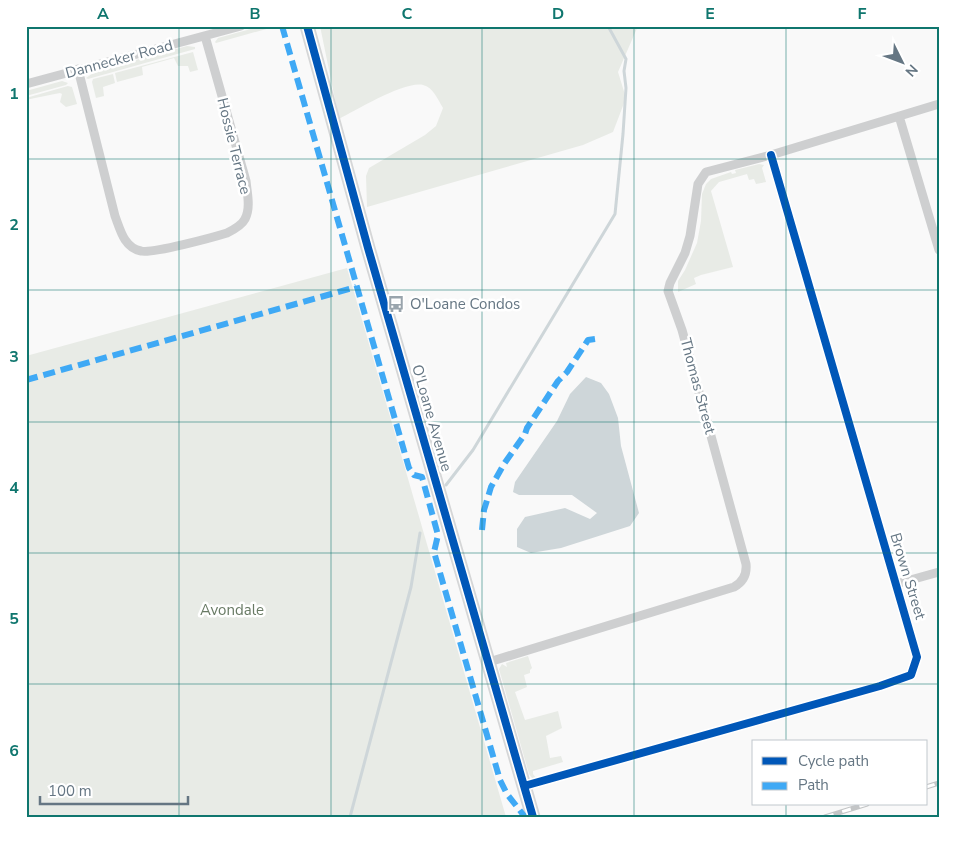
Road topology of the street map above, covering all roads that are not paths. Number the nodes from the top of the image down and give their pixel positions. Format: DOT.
graph roads {
  1 [pos="241,26"];
  2 [pos="307,26"];
  3 [pos="205,36"];
  4 [pos="78,69"];
  5 [pos="26,84"];
  6 [pos="939,104"];
  7 [pos="899,116"];
  8 [pos="772,156"];
  9 [pos="939,250"];
  10 [pos="939,572"];
  11 [pos="896,584"];
  12 [pos="489,662"];
  13 [pos="524,786"];
  14 [pos="533,817"];
  1 -- 3 [label="street, Dannecker Road"];
  2 -- 12 [label="street, O'Loane Avenue"];
  3 -- 4 [label="street, Dannecker Road"];
  3 -- 4 [label="street, Hossie Terrace"];
  4 -- 5 [label="street, Dannecker Road"];
  6 -- 7 [label="street, Thomas Street"];
  7 -- 8 [label="street, Thomas Street"];
  7 -- 9 [label="street"];
  8 -- 11 [label="street, Brown Street"];
  8 -- 12 [label="street, Thomas Street"];
  10 -- 11 [label="street"];
  11 -- 13 [label="street, Brown Street"];
  12 -- 13 [label="street, O'Loane Avenue"];
  13 -- 14 [label="street, O'Loane Avenue"];
}
